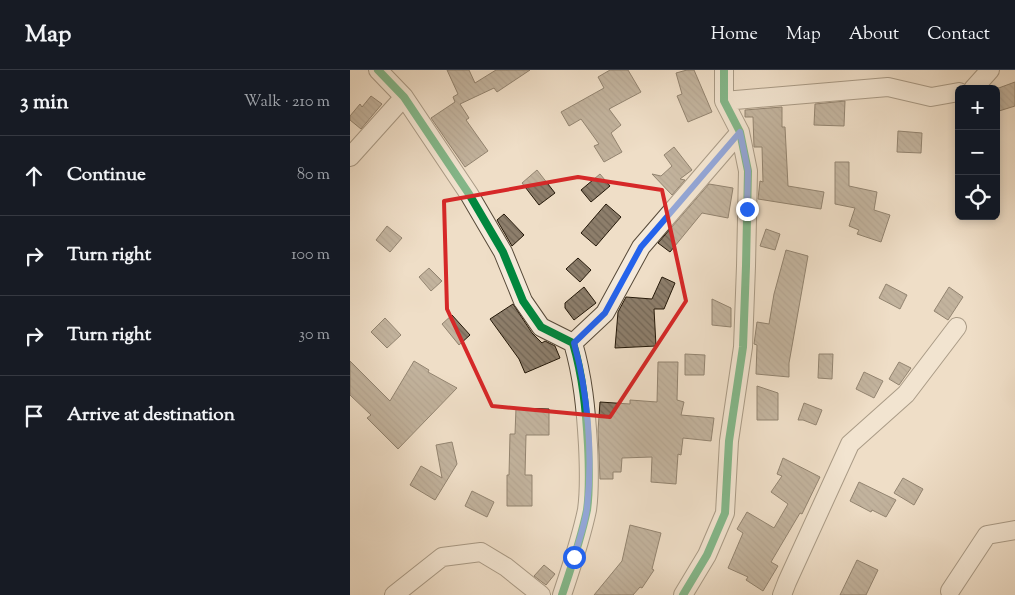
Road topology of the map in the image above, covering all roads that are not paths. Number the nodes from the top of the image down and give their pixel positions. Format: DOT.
graph roads {
  1 [pos="378,70"];
  2 [pos="724,70"];
  3 [pos="990,70"];
  4 [pos="977,85"];
  5 [pos="955,93"];
  6 [pos="404,97"];
  7 [pos="724,100"];
  8 [pos="740,132"];
  9 [pos="350,156"];
  10 [pos="957,327"];
  11 [pos="574,343"];
  12 [pos="1015,530"];
  13 [pos="950,591"];
  14 [pos="394,595"];
  15 [pos="541,595"];
  16 [pos="562,595"];
  17 [pos="683,595"];
  18 [pos="782,595"];
  1 -- 6 [label="street"];
  2 -- 7 [label="street"];
  3 -- 4 [label="street"];
  5 -- 7 [label="street"];
  6 -- 9 [label="street"];
  6 -- 11 [label="street"];
  7 -- 8 [label="street"];
  8 -- 11 [label="street"];
  8 -- 17 [label="street"];
  10 -- 18 [label="street"];
  11 -- 16 [label="street"];
  12 -- 13 [label="street"];
  14 -- 15 [label="street"];
}
